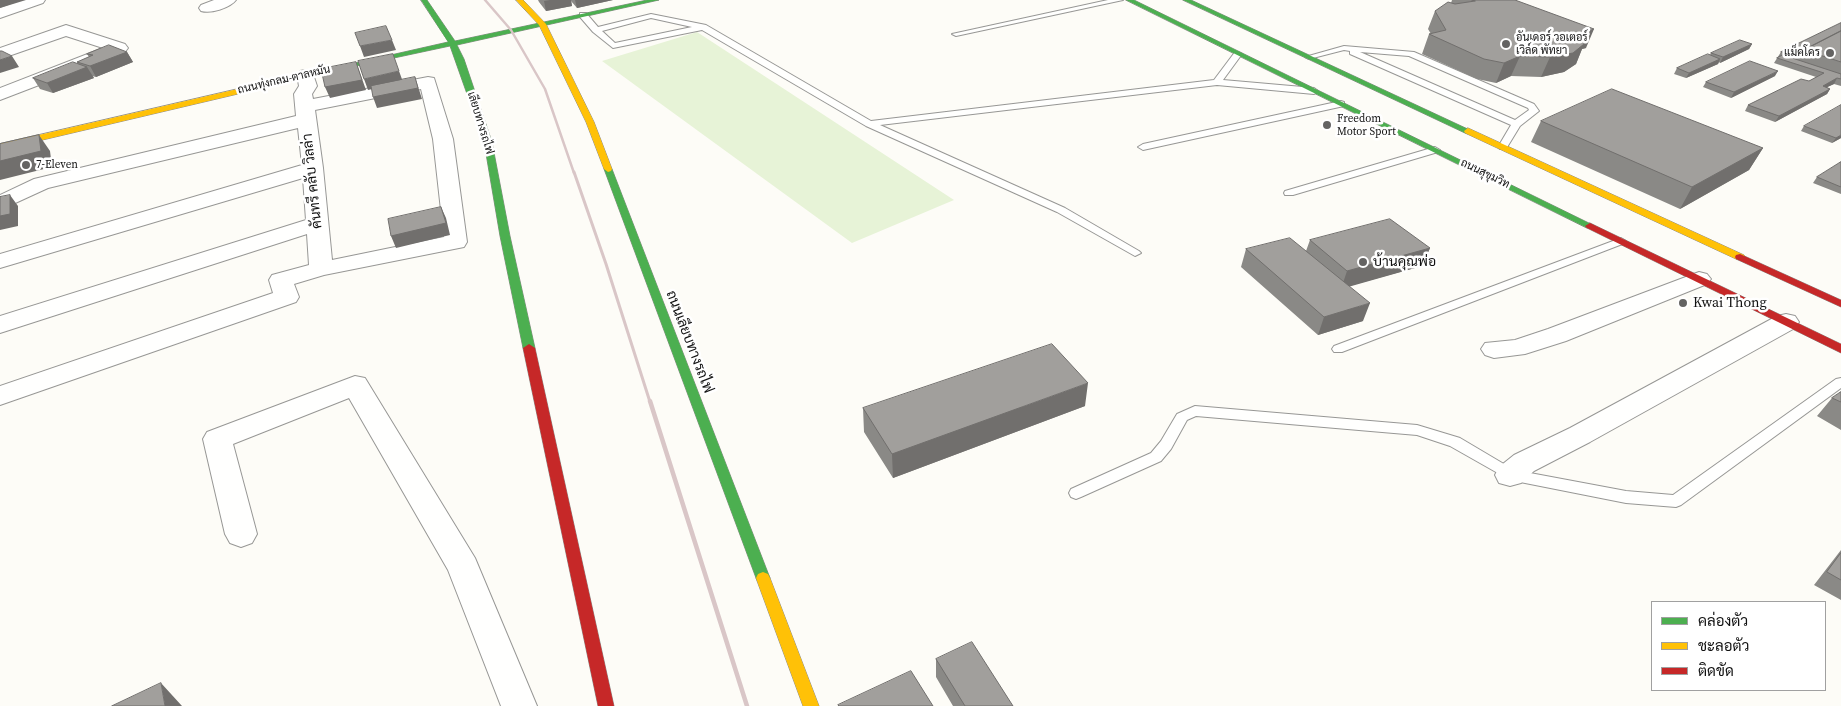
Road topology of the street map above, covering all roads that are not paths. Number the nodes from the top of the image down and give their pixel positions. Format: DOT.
graph roads {
  1 [pos="37,0"];
  2 [pos="228,0"];
  3 [pos="424,0"];
  4 [pos="519,0"];
  5 [pos="1119,0"];
  6 [pos="1129,0"];
  7 [pos="1186,0"];
  8 [pos="649,1"];
  9 [pos="207,8"];
  10 [pos="0,13"];
  11 [pos="583,15"];
  12 [pos="542,24"];
  13 [pos="703,27"];
  14 [pos="596,30"];
  15 [pos="956,34"];
  16 [pos="452,42"];
  17 [pos="1344,48"];
  18 [pos="0,54"];
  19 [pos="1238,54"];
  20 [pos="1309,57"];
  21 [pos="298,76"];
  22 [pos="1217,82"];
  23 [pos="1316,92"];
  24 [pos="0,94"];
  25 [pos="1341,104"];
  26 [pos="305,107"];
  27 [pos="869,124"];
  28 [pos="1516,124"];
  29 [pos="1471,132"];
  30 [pos="0,147"];
  31 [pos="1143,147"];
  32 [pos="1503,147"];
  33 [pos="1435,150"];
  34 [pos="313,168"];
  35 [pos="1537,176"];
  36 [pos="1570,178"];
  37 [pos="1528,184"];
  38 [pos="1289,194"];
  39 [pos="1536,200"];
  40 [pos="0,203"];
  41 [pos="318,223"];
  42 [pos="1621,241"];
  43 [pos="1134,253"];
  44 [pos="0,261"];
  45 [pos="321,269"];
  46 [pos="1699,279"];
  47 [pos="1841,304"];
  48 [pos="1786,322"];
  49 [pos="0,325"];
  50 [pos="1338,349"];
  51 [pos="1494,349"];
  52 [pos="1841,349"];
  53 [pos="1841,382"];
  54 [pos="0,396"];
  55 [pos="1510,474"];
  56 [pos="1076,493"];
  57 [pos="241,534"];
  58 [pos="519,706"];
  59 [pos="606,706"];
  60 [pos="811,706"];
  1 -- 10 [label="street"];
  2 -- 9 [label="street"];
  3 -- 16 [label="main road"];
  4 -- 12 [label="main road, ถนนเลียบทางรถไฟ"];
  5 -- 15 [label="lane"];
  6 -- 19 [label="main road, ถนนสุขุมวิท"];
  7 -- 20 [label="main road"];
  8 -- 11 [label="main road, ถนนทุ่งกลม-ตาลหมัน"];
  11 -- 12 [label="main road, ถนนทุ่งกลม-ตาลหมัน"];
  11 -- 14 [label="lane"];
  12 -- 16 [label="main road, ถนนทุ่งกลม-ตาลหมัน"];
  12 -- 60 [label="main road, ถนนเลียบทางรถไฟ"];
  13 -- 14 [label="lane"];
  13 -- 14 [label="lane"];
  13 -- 27 [label="lane"];
  16 -- 21 [label="main road, ถนนทุ่งกลม-ตาลหมัน"];
  16 -- 59 [label="main road, เลียบทางรถไฟ"];
  17 -- 20 [label="lane"];
  17 -- 28 [label="lane"];
  17 -- 28 [label="lane"];
  18 -- 24 [label="street"];
  19 -- 22 [label="lane"];
  19 -- 23 [label="main road, ถนนสุขุมวิท"];
  20 -- 29 [label="main road"];
  21 -- 26 [label="street"];
  21 -- 30 [label="main road, ถนนทุ่งกลม-ตาลหมัน"];
  22 -- 23 [label="lane"];
  22 -- 27 [label="lane"];
  23 -- 25 [label="main road, ถนนสุขุมวิท"];
  25 -- 31 [label="lane"];
  25 -- 33 [label="main road, ถนนสุขุมวิท"];
  26 -- 34 [label="street, คันทรี คลับ วิลล่า"];
  26 -- 40 [label="street"];
  26 -- 45 [label="street"];
  27 -- 43 [label="lane"];
  28 -- 32 [label="lane"];
  29 -- 32 [label="main road"];
  29 -- 33 [label="main road"];
  32 -- 36 [label="main road"];
  33 -- 38 [label="lane"];
  33 -- 39 [label="main road, ถนนสุขุมวิท"];
  34 -- 41 [label="street, คันทรี คลับ วิลล่า"];
  34 -- 44 [label="street"];
  35 -- 36 [label="main road"];
  36 -- 47 [label="main road"];
  37 -- 39 [label="main road"];
  39 -- 42 [label="main road, ถนนสุขุมวิท"];
  41 -- 45 [label="street, คันทรี คลับ วิลล่า"];
  41 -- 49 [label="street"];
  42 -- 46 [label="main road, ถนนสุขุมวิท"];
  42 -- 50 [label="lane"];
  45 -- 54 [label="street"];
  46 -- 48 [label="main road, ถนนสุขุมวิท"];
  46 -- 51 [label="street"];
  48 -- 52 [label="main road, ถนนสุขุมวิท"];
  48 -- 55 [label="street"];
  53 -- 55 [label="lane"];
  55 -- 56 [label="lane"];
  57 -- 58 [label="street"];
}
